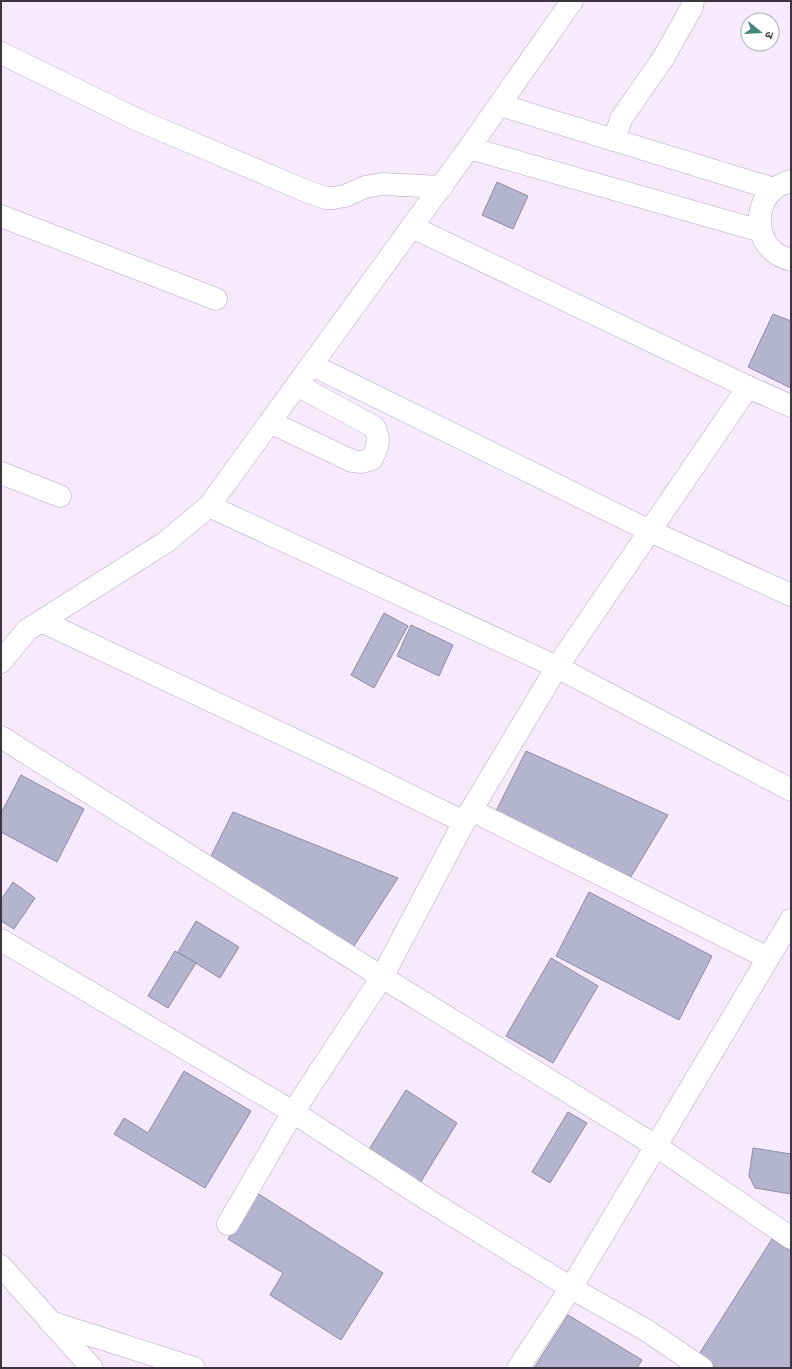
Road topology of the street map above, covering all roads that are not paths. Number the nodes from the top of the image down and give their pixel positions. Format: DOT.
graph roads {
  1 [pos="572,1"];
  2 [pos="693,1"];
  3 [pos="1,53"];
  4 [pos="500,105"];
  5 [pos="614,140"];
  6 [pos="470,148"];
  7 [pos="782,185"];
  8 [pos="442,186"];
  9 [pos="1,216"];
  10 [pos="412,227"];
  11 [pos="761,231"];
  12 [pos="791,260"];
  13 [pos="216,299"];
  14 [pos="312,365"];
  15 [pos="297,385"];
  16 [pos="748,387"];
  17 [pos="791,406"];
  18 [pos="270,422"];
  19 [pos="1,473"];
  20 [pos="60,496"];
  21 [pos="209,506"];
  22 [pos="650,531"];
  23 [pos="791,595"];
  24 [pos="40,621"];
  25 [pos="1,662"];
  26 [pos="557,667"];
  27 [pos="1,737"];
  28 [pos="791,790"];
  29 [pos="468,816"];
  30 [pos="791,920"];
  31 [pos="1,940"];
  32 [pos="768,958"];
  33 [pos="382,977"];
  34 [pos="293,1112"];
  35 [pos="656,1146"];
  36 [pos="228,1224"];
  37 [pos="791,1238"];
  38 [pos="1,1266"];
  39 [pos="571,1288"];
  40 [pos="50,1322"];
  41 [pos="92,1368"];
  42 [pos="194,1368"];
  43 [pos="518,1368"];
  44 [pos="702,1368"];
  1 -- 4 [label="street"];
  2 -- 5 [label="street"];
  3 -- 8 [label="street"];
  4 -- 5 [label="street"];
  4 -- 6 [label="street"];
  5 -- 7 [label="street"];
  6 -- 8 [label="street"];
  6 -- 11 [label="street"];
  7 -- 11 [label="street"];
  8 -- 10 [label="street"];
  9 -- 13 [label="street"];
  10 -- 14 [label="street"];
  10 -- 16 [label="street"];
  11 -- 12 [label="street"];
  14 -- 15 [label="street"];
  14 -- 22 [label="street"];
  15 -- 18 [label="street"];
  15 -- 18 [label="street"];
  16 -- 17 [label="street"];
  16 -- 22 [label="street"];
  18 -- 21 [label="street"];
  19 -- 20 [label="street"];
  21 -- 24 [label="street"];
  21 -- 26 [label="street"];
  22 -- 23 [label="street"];
  22 -- 26 [label="street"];
  24 -- 25 [label="street"];
  24 -- 29 [label="street"];
  26 -- 28 [label="street"];
  26 -- 29 [label="street"];
  27 -- 33 [label="street"];
  29 -- 32 [label="street"];
  29 -- 33 [label="street"];
  30 -- 32 [label="street"];
  31 -- 34 [label="street"];
  32 -- 35 [label="street"];
  33 -- 34 [label="street"];
  33 -- 35 [label="street"];
  34 -- 36 [label="street"];
  34 -- 39 [label="street"];
  35 -- 37 [label="street"];
  35 -- 39 [label="street"];
  38 -- 40 [label="street"];
  39 -- 43 [label="street"];
  39 -- 44 [label="street"];
  40 -- 41 [label="street"];
  40 -- 42 [label="street"];
}
